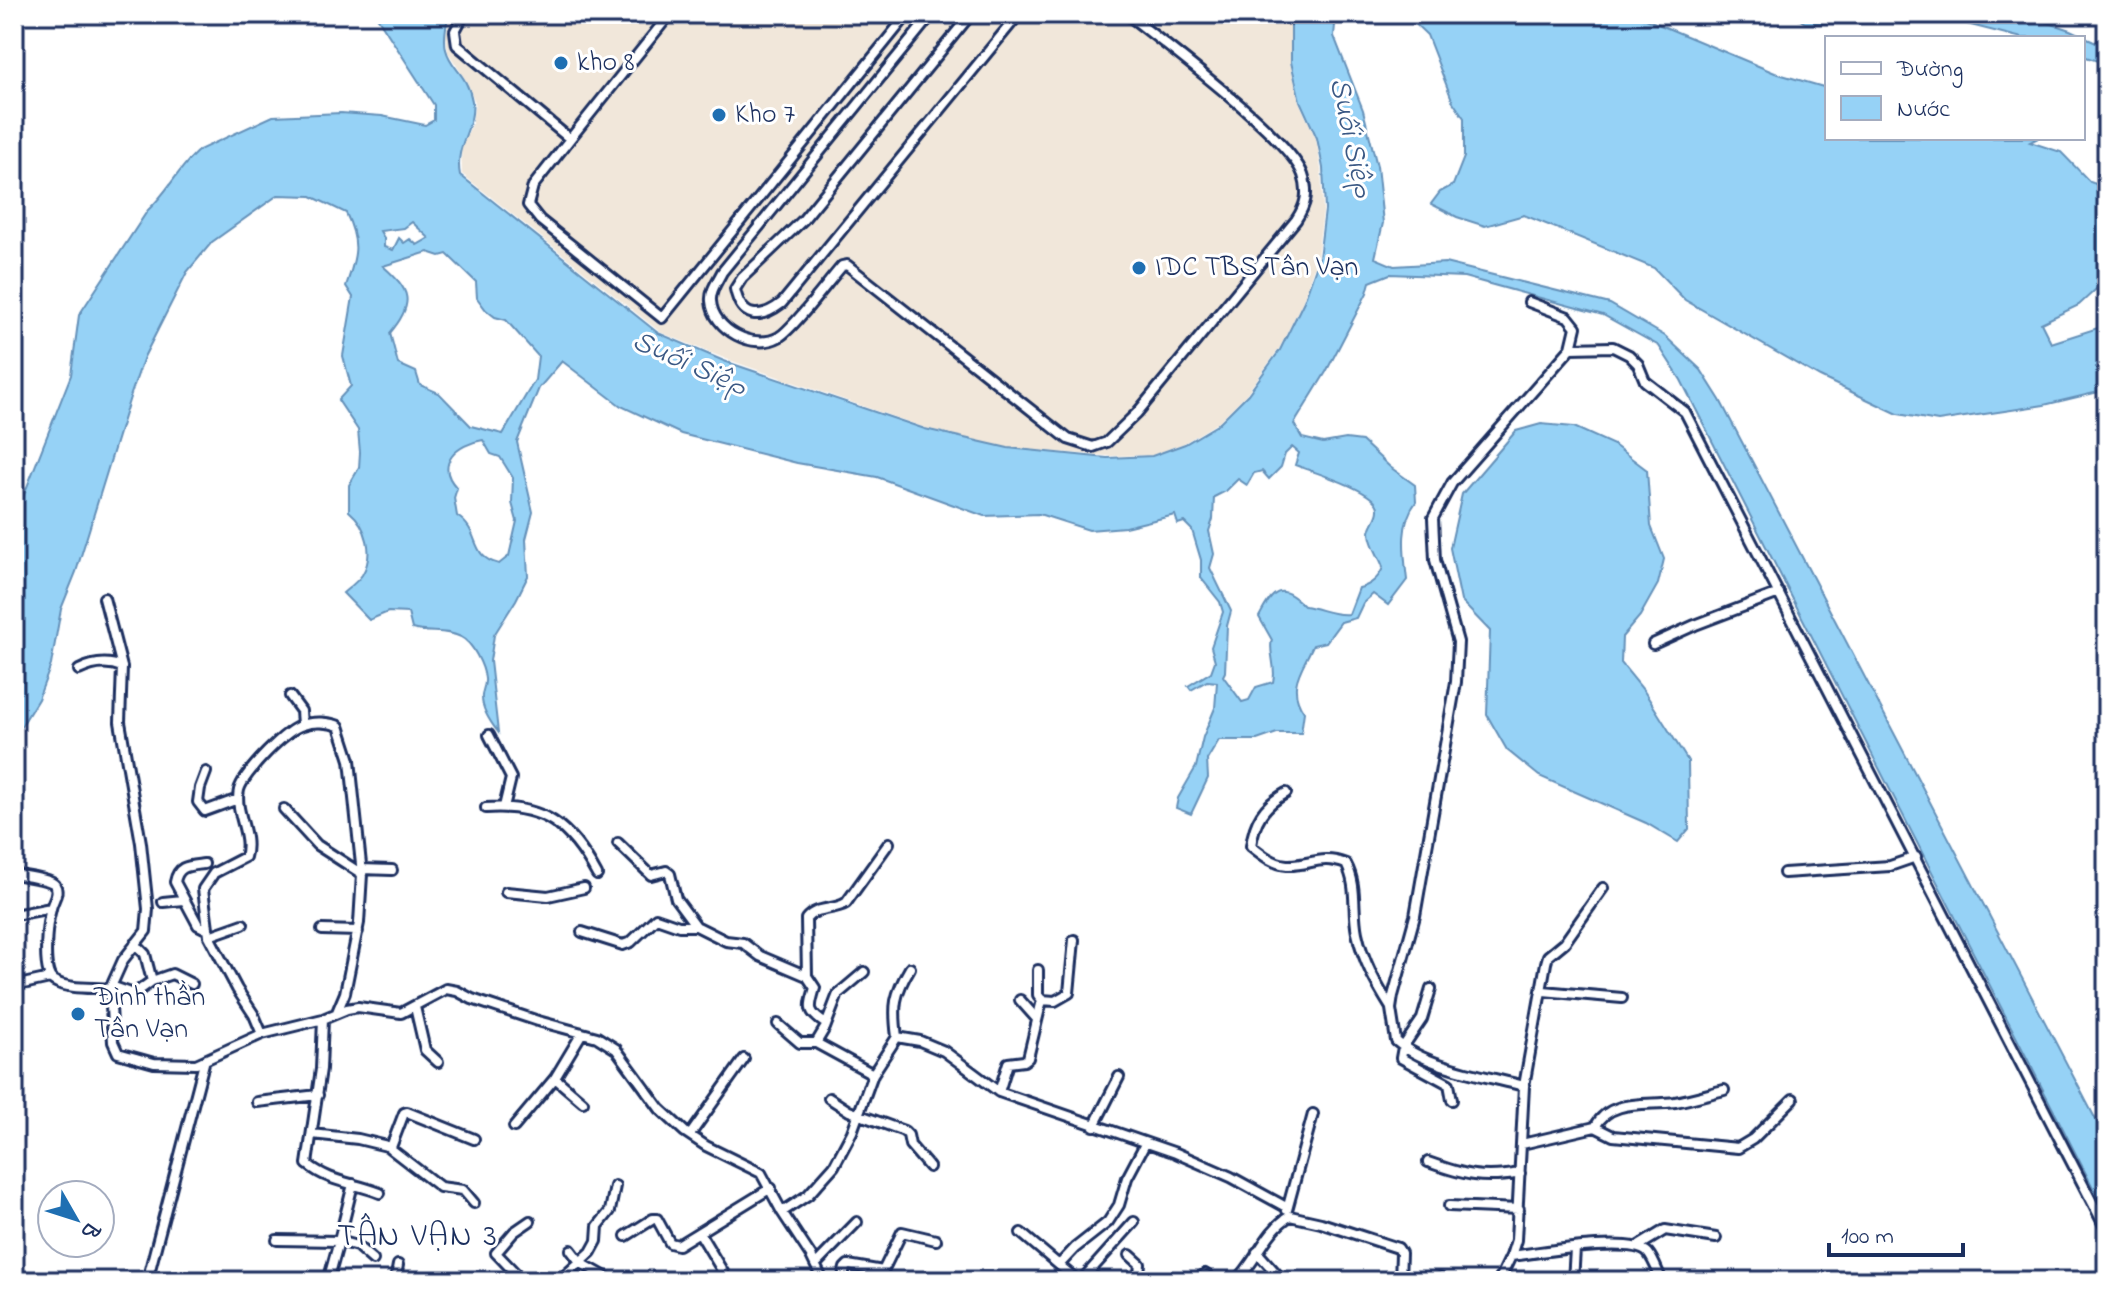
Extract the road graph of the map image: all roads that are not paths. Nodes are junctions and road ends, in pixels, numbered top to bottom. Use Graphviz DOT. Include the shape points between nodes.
graph roads {
  1 [pos="464,14"];
  2 [pos="670,14"];
  3 [pos="908,14"];
  4 [pos="932,14"];
  5 [pos="971,14"];
  6 [pos="1019,14"];
  7 [pos="1127,14"];
  8 [pos="570,139"];
  9 [pos="1529,302"];
  10 [pos="1571,348"];
  11 [pos="1779,593"];
  12 [pos="104,598"];
  13 [pos="1653,644"];
  14 [pos="122,667"];
  15 [pos="79,670"];
  16 [pos="290,696"];
  17 [pos="302,725"];
  18 [pos="489,735"];
  19 [pos="206,772"];
  20 [pos="1286,793"];
  21 [pos="238,799"];
  22 [pos="504,807"];
  23 [pos="486,808"];
  24 [pos="284,809"];
  25 [pos="618,843"];
  26 [pos="889,843"];
  27 [pos="1916,857"];
  28 [pos="204,864"];
  29 [pos="392,870"];
  30 [pos="362,871"];
  31 [pos="1784,873"];
  32 [pos="14,874"];
  33 [pos="597,875"];
  34 [pos="584,888"];
  35 [pos="1603,888"];
  36 [pos="506,892"];
  37 [pos="183,900"];
  38 [pos="163,902"];
  39 [pos="51,908"];
  40 [pos="14,915"];
  41 [pos="243,924"];
  42 [pos="696,926"];
  43 [pos="322,930"];
  44 [pos="358,931"];
  45 [pos="582,932"];
  46 [pos="209,933"];
  47 [pos="1074,940"];
  48 [pos="135,944"];
  49 [pos="910,968"];
  50 [pos="1038,970"];
  51 [pos="864,972"];
  52 [pos="807,976"];
  53 [pos="50,978"];
  54 [pos="152,981"];
  55 [pos="23,984"];
  56 [pos="192,984"];
  57 [pos="111,987"];
  58 [pos="1431,989"];
  59 [pos="1543,991"];
  60 [pos="1622,998"];
  61 [pos="1020,1000"];
  62 [pos="1042,1000"];
  63 [pos="415,1007"];
  64 [pos="1391,1009"];
  65 [pos="337,1012"];
  66 [pos="1036,1018"];
  67 [pos="323,1019"];
  68 [pos="778,1024"];
  69 [pos="826,1024"];
  70 [pos="582,1033"];
  71 [pos="262,1034"];
  72 [pos="897,1037"];
  73 [pos="816,1043"];
  74 [pos="1403,1047"];
  75 [pos="744,1059"];
  76 [pos="438,1062"];
  77 [pos="204,1063"];
  78 [pos="873,1074"];
  79 [pos="1119,1077"];
  80 [pos="555,1078"];
  81 [pos="1524,1086"];
  82 [pos="1724,1090"];
  83 [pos="999,1092"];
  84 [pos="318,1095"];
  85 [pos="829,1098"];
  86 [pos="1793,1099"];
  87 [pos="1452,1100"];
  88 [pos="257,1102"];
  89 [pos="583,1102"];
  90 [pos="1313,1114"];
  91 [pos="859,1115"];
  92 [pos="1094,1126"];
  93 [pos="514,1127"];
  94 [pos="1595,1127"];
  95 [pos="312,1134"];
  96 [pos="690,1135"];
  97 [pos="474,1139"];
  98 [pos="1145,1144"];
  99 [pos="1522,1144"];
  100 [pos="391,1147"];
  101 [pos="1428,1162"];
  102 [pos="929,1167"];
  103 [pos="1520,1173"];
  104 [pos="353,1184"];
  105 [pos="615,1186"];
  106 [pos="771,1188"];
  107 [pos="380,1193"];
  108 [pos="474,1203"];
  109 [pos="1449,1206"];
  110 [pos="1519,1209"];
  111 [pos="782,1212"];
  112 [pos="1288,1212"];
  113 [pos="530,1221"];
  114 [pos="857,1222"];
  115 [pos="1134,1222"];
  116 [pos="2107,1231"];
  117 [pos="699,1232"];
  118 [pos="1021,1233"];
  119 [pos="626,1236"];
  120 [pos="1716,1238"];
  121 [pos="277,1240"];
  122 [pos="936,1240"];
  123 [pos="339,1241"];
  124 [pos="1637,1247"];
  125 [pos="1575,1249"];
  126 [pos="571,1250"];
  127 [pos="1257,1252"];
  128 [pos="1130,1255"];
  129 [pos="1511,1256"];
  130 [pos="373,1260"];
  131 [pos="581,1263"];
  132 [pos="816,1264"];
  133 [pos="1060,1264"];
  134 [pos="398,1265"];
  135 [pos="147,1281"];
  136 [pos="328,1281"];
  137 [pos="395,1281"];
  138 [pos="523,1281"];
  139 [pos="559,1281"];
  140 [pos="613,1281"];
  141 [pos="712,1281"];
  142 [pos="823,1281"];
  143 [pos="842,1281"];
  144 [pos="1080,1281"];
  145 [pos="1138,1281"];
  146 [pos="1196,1281"];
  147 [pos="1214,1281"];
  148 [pos="1236,1281"];
  149 [pos="1283,1281"];
  150 [pos="1400,1281"];
  151 [pos="1499,1281"];
  152 [pos="1573,1281"];
  153 [pos="1662,1281"];
  1 -- 8 [label="street" via="455,31 457,45"];
  2 -- 8 [label="street"];
  3 -- 8 [label="street" via="662,318 528,205 533,186"];
  4 -- 7 [label="street" via="722,272 711,304 730,331 763,342 779,337 847,265 1068,439 1093,447 1107,442 1137,413 1306,204 1302,172 1282,146"];
  5 -- 6 [label="street" via="803,220 742,278 735,289 738,302 748,311 759,316 782,303"];
  9 -- 10 [label="street" via="1568,317 1576,327"];
  10 -- 11 [label="street" via="1613,347 1629,355 1645,381 1685,412"];
  10 -- 64 [label="street" via="1452,483 1433,518 1435,560 1458,642 1456,682 1415,916"];
  11 -- 13 [label="street"];
  11 -- 27 [label="street"];
  12 -- 14 [label="street"];
  14 -- 15 [label="street" via="94,664"];
  14 -- 48 [label="street" via="120,722 148,909 146,931"];
  16 -- 17 [label="street" via="298,704"];
  17 -- 21 [label="street" via="259,762 239,788"];
  17 -- 30 [label="street" via="341,728 350,760"];
  18 -- 22 [label="street" via="511,778"];
  19 -- 21 [label="street" via="198,802 205,811"];
  20 -- 64 [label="street" via="1259,817 1251,846 1287,865 1330,858 1346,864 1353,880 1362,952"];
  21 -- 46 [label="street" via="247,848 245,857 214,873 203,889"];
  22 -- 23 [label="street"];
  22 -- 33 [label="street" via="553,819 573,837"];
  24 -- 30 [label="street" via="317,845"];
  25 -- 42 [label="street" via="651,875 670,874 676,899"];
  26 -- 52 [label="street" via="846,903 806,919"];
  27 -- 31 [label="street" via="1890,866"];
  27 -- 116 [label="street"];
  28 -- 37 [label="street" via="183,867 177,874"];
  29 -- 30 [label="street"];
  30 -- 44 [label="street"];
  32 -- 39 [label="street" via="56,886"];
  34 -- 36 [label="street" via="548,896"];
  35 -- 59 [label="street" via="1565,942 1548,956"];
  37 -- 38 [label="street"];
  37 -- 46 [label="street"];
  39 -- 40 [label="street"];
  39 -- 53 [label="street" via="46,967"];
  41 -- 46 [label="street"];
  42 -- 45 [label="street" via="656,918 623,945"];
  42 -- 52 [label="street"];
  43 -- 44 [label="street"];
  44 -- 65 [label="street"];
  46 -- 71 [label="street"];
  47 -- 62 [label="street" via="1069,993 1055,1001"];
  48 -- 54 [label="street" via="145,954"];
  48 -- 57 [label="street"];
  49 -- 72 [label="street" via="895,996"];
  50 -- 62 [label="street"];
  51 -- 69 [label="street" via="838,994"];
  52 -- 69 [label="street" via="815,988 811,1011"];
  53 -- 55 [label="street"];
  53 -- 57 [label="street" via="70,985"];
  54 -- 56 [label="street" via="175,974"];
  54 -- 57 [label="street" via="132,994"];
  57 -- 77 [label="street" via="118,1053 154,1063"];
  58 -- 74 [label="street" via="1422,1019"];
  59 -- 60 [label="street"];
  59 -- 81 [label="street"];
  61 -- 66 [label="street"];
  62 -- 66 [label="street"];
  63 -- 65 [label="street" via="401,1013 358,1007"];
  63 -- 70 [label="street" via="452,989"];
  63 -- 76 [label="street" via="425,1050"];
  64 -- 74 [label="street" via="1396,1041"];
  65 -- 67 [label="street"];
  66 -- 83 [label="street" via="1028,1058 1008,1063"];
  67 -- 71 [label="street"];
  67 -- 84 [label="street"];
  68 -- 73 [label="street" via="800,1043"];
  69 -- 73 [label="street"];
  70 -- 80 [label="street"];
  70 -- 96 [label="street" via="616,1049 660,1109"];
  71 -- 77 [label="street"];
  72 -- 78 [label="street"];
  72 -- 83 [label="street" via="944,1051"];
  73 -- 78 [label="street"];
  74 -- 81 [label="street"];
  74 -- 87 [label="street" via="1402,1060 1449,1084"];
  75 -- 96 [label="street"];
  77 -- 135 [label="street"];
  78 -- 91 [label="street"];
  79 -- 92 [label="street"];
  80 -- 89 [label="street"];
  80 -- 93 [label="street"];
  81 -- 99 [label="street"];
  82 -- 94 [label="street" via="1616,1108 1601,1115"];
  83 -- 92 [label="street"];
  84 -- 88 [label="street"];
  84 -- 95 [label="street"];
  85 -- 91 [label="street"];
  86 -- 94 [label="street" via="1738,1148 1613,1136"];
  90 -- 112 [label="street"];
  91 -- 102 [label="street" via="904,1131"];
  91 -- 111 [label="street" via="824,1179"];
  92 -- 98 [label="street"];
  94 -- 99 [label="street"];
  95 -- 100 [label="street"];
  95 -- 104 [label="street" via="307,1164 335,1182"];
  96 -- 106 [label="street" via="761,1173"];
  97 -- 100 [label="street" via="407,1112"];
  98 -- 112 [label="street" via="1231,1177"];
  98 -- 133 [label="street" via="1108,1222"];
  99 -- 103 [label="street"];
  100 -- 108 [label="street" via="440,1187 463,1190"];
  101 -- 103 [label="street" via="1472,1176"];
  103 -- 110 [label="street"];
  104 -- 107 [label="street"];
  104 -- 123 [label="street"];
  105 -- 131 [label="street" via="597,1241"];
  106 -- 111 [label="street"];
  106 -- 117 [label="street"];
  109 -- 110 [label="street"];
  110 -- 129 [label="street"];
  111 -- 132 [label="street"];
  112 -- 127 [label="street"];
  112 -- 150 [label="street" via="1398,1248"];
  113 -- 138 [label="street" via="496,1253"];
  114 -- 132 [label="street"];
  115 -- 144 [label="street"];
  117 -- 119 [label="street" via="673,1245 653,1219"];
  117 -- 141 [label="street" via="723,1272"];
  118 -- 133 [label="street"];
  120 -- 124 [label="street" via="1665,1230"];
  121 -- 123 [label="street"];
  122 -- 143 [label="street" via="902,1232 883,1271 848,1265"];
  123 -- 130 [label="street" via="357,1246"];
  123 -- 136 [label="street"];
  124 -- 125 [label="street"];
  124 -- 153 [label="street" via="1649,1254"];
  125 -- 129 [label="street"];
  125 -- 152 [label="street"];
  126 -- 131 [label="street"];
  127 -- 148 [label="street"];
  127 -- 149 [label="street"];
  128 -- 145 [label="street" via="1139,1261"];
  129 -- 151 [label="street"];
  131 -- 139 [label="street"];
  131 -- 140 [label="street"];
  132 -- 142 [label="street"];
  133 -- 144 [label="street"];
  134 -- 137 [label="street"];
  146 -- 147 [label="street" via="1205,1274"];
}
